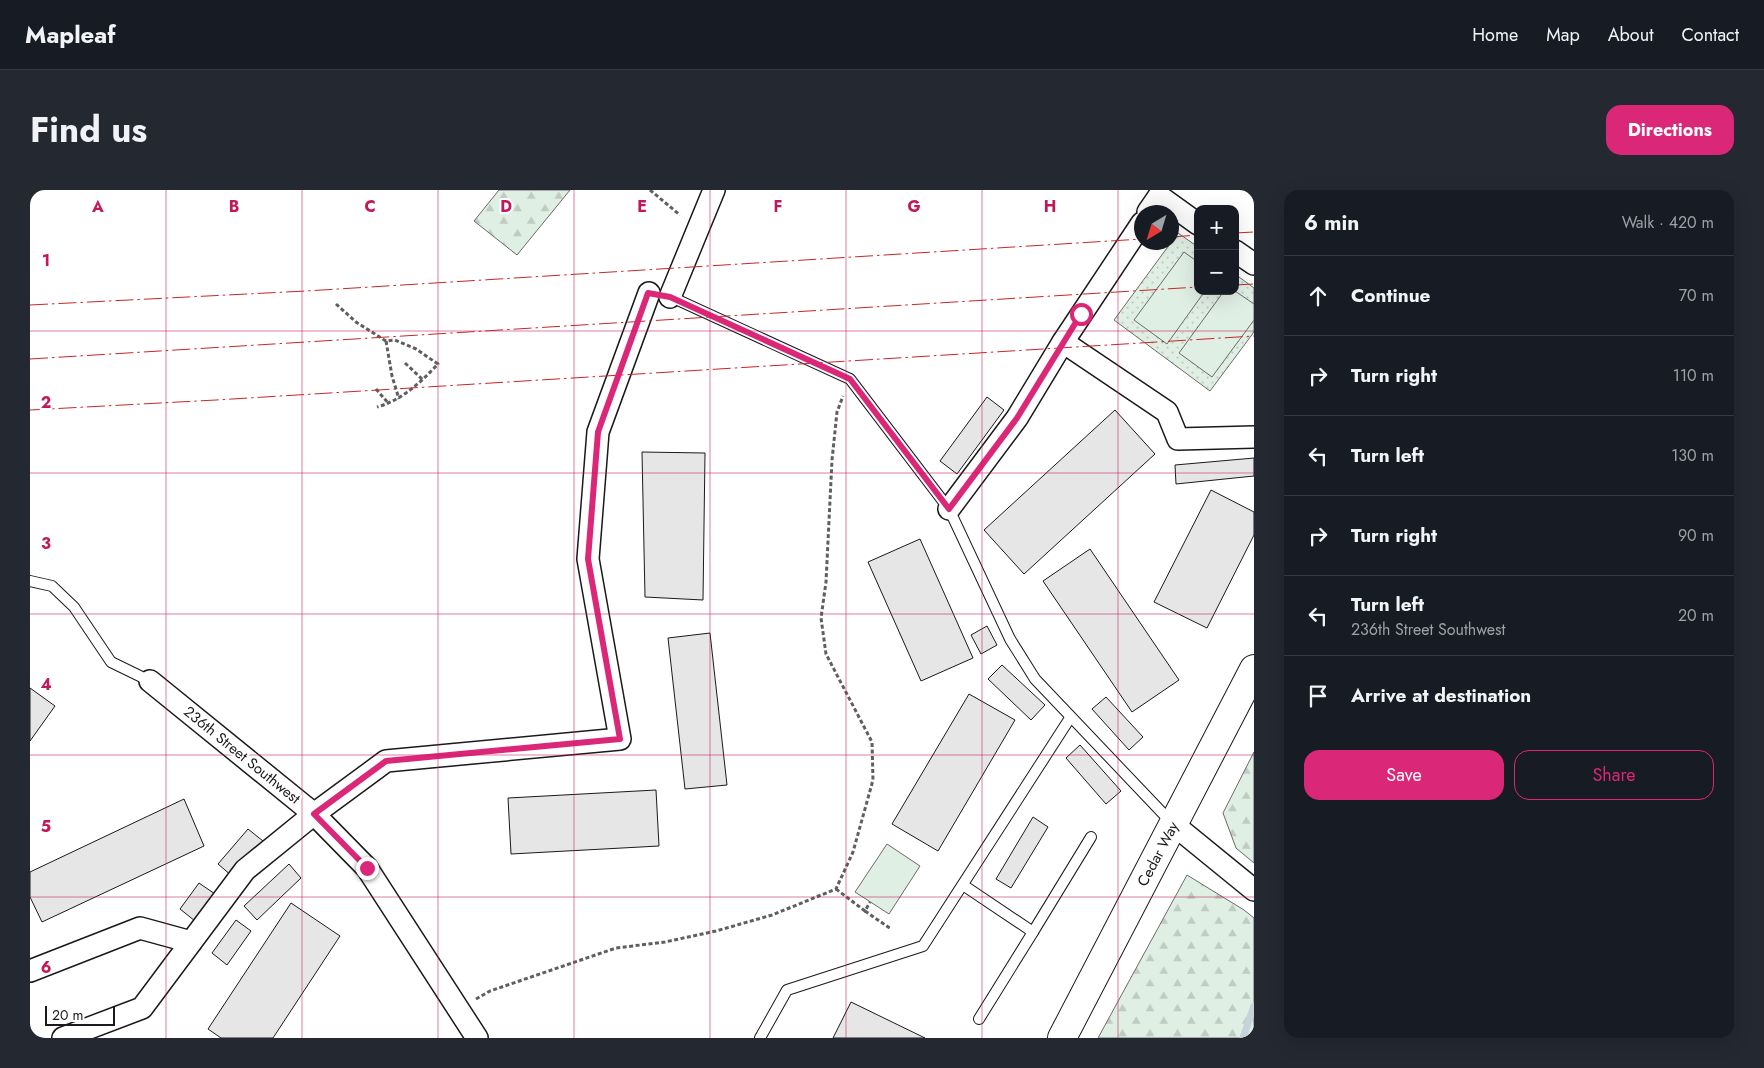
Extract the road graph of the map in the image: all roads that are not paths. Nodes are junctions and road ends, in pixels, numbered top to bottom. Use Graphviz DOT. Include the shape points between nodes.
graph roads {
  1 [pos="714,190"];
  2 [pos="1153,205"];
  3 [pos="1172,205"];
  4 [pos="1179,210"];
  5 [pos="1194,221"];
  6 [pos="1134,235"];
  7 [pos="1239,254"];
  8 [pos="1254,264"];
  9 [pos="648,293"];
  10 [pos="670,297"];
  11 [pos="1063,342"];
  12 [pos="1254,437"];
  13 [pos="949,509"];
  14 [pos="30,581"];
  15 [pos="1254,669"];
  16 [pos="150,681"];
  17 [pos="1070,718"];
  18 [pos="314,814"];
  19 [pos="1173,824"];
  20 [pos="1091,837"];
  21 [pos="963,885"];
  22 [pos="1254,890"];
  23 [pos="1033,932"];
  24 [pos="191,942"];
  25 [pos="30,971"];
  26 [pos="979,1019"];
  27 [pos="63,1038"];
  28 [pos="477,1038"];
  29 [pos="760,1038"];
  30 [pos="1062,1038"];
  1 -- 10 [label="street"];
  2 -- 3 [label="street" via="1159,196"];
  4 -- 5 [label="street"];
  6 -- 11 [label="street"];
  7 -- 8 [label="street"];
  9 -- 10 [label="lane"];
  9 -- 18 [label="street" via="598,432 588,559 620,739 386,761"];
  10 -- 13 [label="lane" via="850,379"];
  11 -- 12 [label="street" via="1167,412 1178,439"];
  11 -- 13 [label="street" via="1017,418"];
  13 -- 17 [label="lane" via="1010,639 1035,678"];
  14 -- 16 [label="lane, 236th Street Southwest" via="52,586 74,607 111,662"];
  15 -- 19 [label="main road, Cedar Way"];
  16 -- 18 [label="street, 236th Street Southwest"];
  17 -- 19 [label="lane"];
  17 -- 21 [label="lane"];
  18 -- 24 [label="street" via="245,870"];
  18 -- 28 [label="street, 236th Street Southwest" via="367,868"];
  19 -- 22 [label="street"];
  19 -- 30 [label="main road, Cedar Way"];
  20 -- 23 [label="lane"];
  21 -- 23 [label="lane"];
  21 -- 29 [label="lane" via="923,946 787,990"];
  23 -- 26 [label="lane"];
  24 -- 25 [label="street" via="140,928"];
  24 -- 27 [label="street" via="142,1008"];
}
